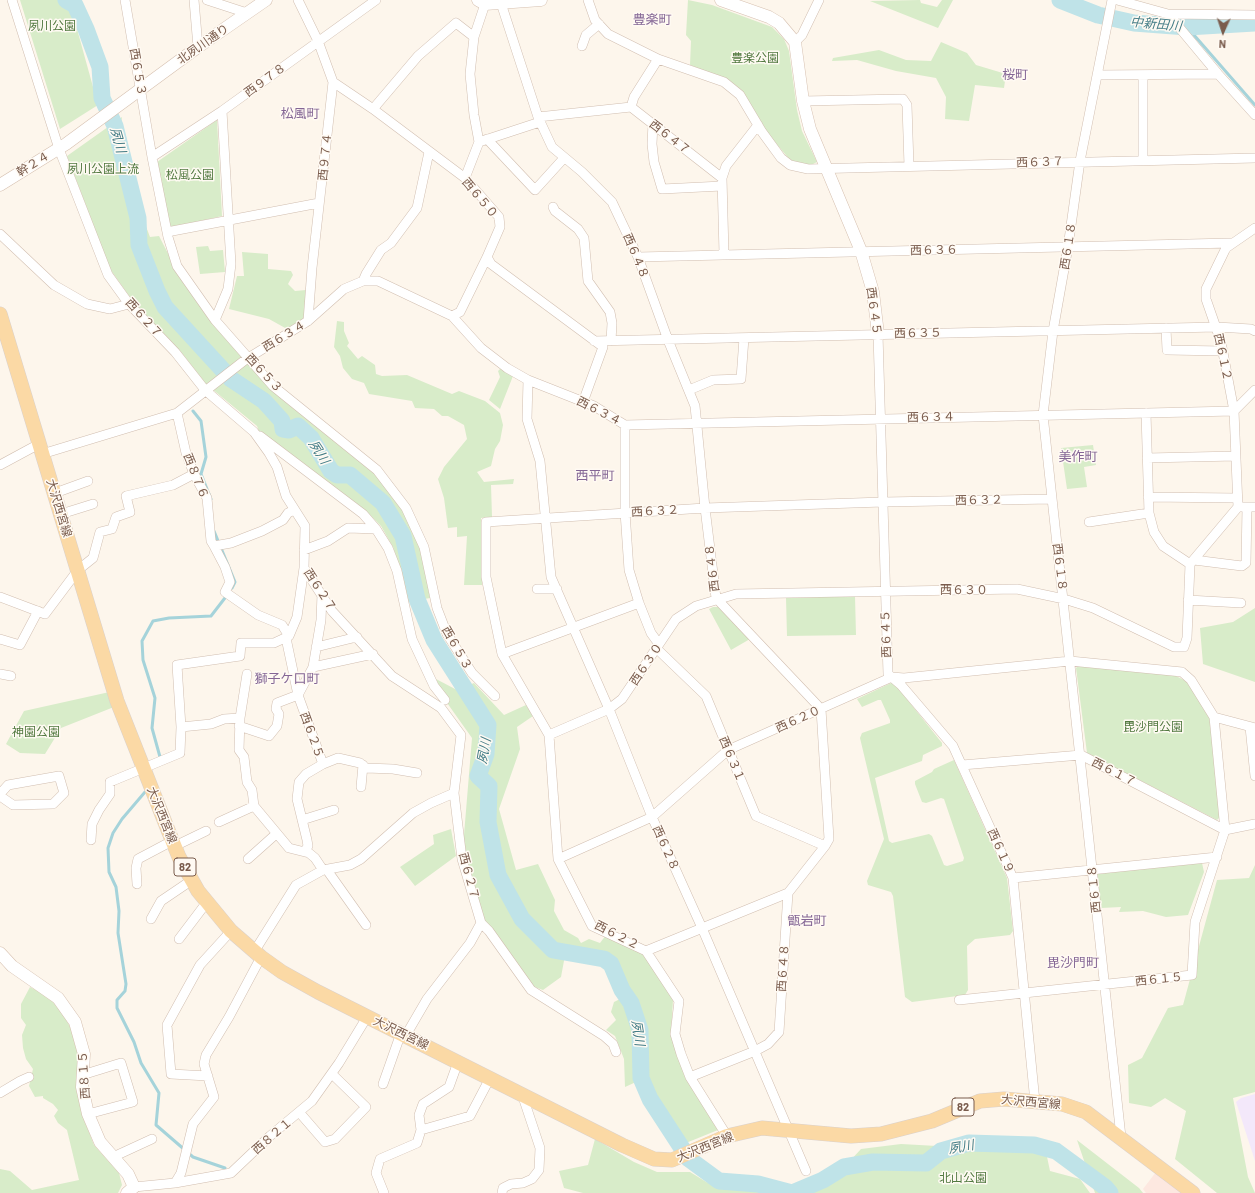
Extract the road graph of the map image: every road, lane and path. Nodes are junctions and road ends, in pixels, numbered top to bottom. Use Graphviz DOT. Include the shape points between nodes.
graph roads {
  1 [pos="12,0"];
  2 [pos="125,0"];
  3 [pos="194,0"];
  4 [pos="207,0"];
  5 [pos="266,0"];
  6 [pos="298,0"];
  7 [pos="376,0"];
  8 [pos="541,0"];
  9 [pos="588,0"];
  10 [pos="721,0"];
  11 [pos="819,0"];
  12 [pos="1112,0"];
  13 [pos="1117,0"];
  14 [pos="500,1"];
  15 [pos="482,2"];
  16 [pos="247,13"];
  17 [pos="1168,14"];
  18 [pos="1255,15"];
  19 [pos="599,24"];
  20 [pos="474,37"];
  21 [pos="318,41"];
  22 [pos="795,42"];
  23 [pos="582,46"];
  24 [pos="198,48"];
  25 [pos="658,59"];
  26 [pos="1218,74"];
  27 [pos="1097,75"];
  28 [pos="1143,75"];
  29 [pos="333,82"];
  30 [pos="141,89"];
  31 [pos="803,101"];
  32 [pos="631,106"];
  33 [pos="373,109"];
  34 [pos="222,111"];
  35 [pos="1255,115"];
  36 [pos="539,119"];
  37 [pos="653,123"];
  38 [pos="758,125"];
  39 [pos="483,141"];
  40 [pos="63,146"];
  41 [pos="429,152"];
  42 [pos="152,157"];
  43 [pos="564,158"];
  44 [pos="1255,158"];
  45 [pos="1143,160"];
  46 [pos="1080,161"];
  47 [pos="909,166"];
  48 [pos="824,168"];
  49 [pos="465,178"];
  50 [pos="722,182"];
  51 [pos="0,185"];
  52 [pos="319,203"];
  53 [pos="553,207"];
  54 [pos="228,220"];
  55 [pos="1255,228"];
  56 [pos="167,232"];
  57 [pos="0,234"];
  58 [pos="1231,243"];
  59 [pos="1068,247"];
  60 [pos="861,252"];
  61 [pos="724,254"];
  62 [pos="638,256"];
  63 [pos="488,257"];
  64 [pos="363,281"];
  65 [pos="129,304"];
  66 [pos="0,314"];
  67 [pos="452,316"];
  68 [pos="215,320"];
  69 [pos="308,321"];
  70 [pos="1217,327"];
  71 [pos="1166,328"];
  72 [pos="1053,331"];
  73 [pos="1255,331"];
  74 [pos="878,334"];
  75 [pos="744,338"];
  76 [pos="668,340"];
  77 [pos="4,341"];
  78 [pos="594,341"];
  79 [pos="611,341"];
  80 [pos="1223,351"];
  81 [pos="247,358"];
  82 [pos="528,380"];
  83 [pos="207,389"];
  84 [pos="689,390"];
  85 [pos="1255,390"];
  86 [pos="583,402"];
  87 [pos="1234,411"];
  88 [pos="177,413"];
  89 [pos="1146,413"];
  90 [pos="1044,415"];
  91 [pos="880,418"];
  92 [pos="698,424"];
  93 [pos="625,425"];
  94 [pos="254,432"];
  95 [pos="41,449"];
  96 [pos="1236,456"];
  97 [pos="1147,458"];
  98 [pos="0,465"];
  99 [pos="194,474"];
  100 [pos="88,481"];
  101 [pos="55,492"];
  102 [pos="1148,497"];
  103 [pos="1052,499"];
  104 [pos="883,502"];
  105 [pos="93,504"];
  106 [pos="1244,504"];
  107 [pos="705,508"];
  108 [pos="294,510"];
  109 [pos="625,512"];
  110 [pos="1148,513"];
  111 [pos="61,514"];
  112 [pos="545,519"];
  113 [pos="1089,522"];
  114 [pos="376,529"];
  115 [pos="218,545"];
  116 [pos="304,550"];
  117 [pos="1192,562"];
  118 [pos="304,568"];
  119 [pos="78,570"];
  120 [pos="537,589"];
  121 [pos="557,589"];
  122 [pos="885,590"];
  123 [pos="322,593"];
  124 [pos="0,597"];
  125 [pos="716,598"];
  126 [pos="1064,599"];
  127 [pos="1188,600"];
  128 [pos="639,603"];
  129 [pos="1240,603"];
  130 [pos="38,612"];
  131 [pos="573,627"];
  132 [pos="357,636"];
  133 [pos="288,637"];
  134 [pos="0,639"];
  135 [pos="657,646"];
  136 [pos="316,647"];
  137 [pos="373,654"];
  138 [pos="502,654"];
  139 [pos="1070,661"];
  140 [pos="313,667"];
  141 [pos="0,674"];
  142 [pos="247,674"];
  143 [pos="11,676"];
  144 [pos="892,677"];
  145 [pos="298,695"];
  146 [pos="495,696"];
  147 [pos="445,700"];
  148 [pos="608,709"];
  149 [pos="821,709"];
  150 [pos="1214,717"];
  151 [pos="240,722"];
  152 [pos="181,727"];
  153 [pos="1253,727"];
  154 [pos="549,735"];
  155 [pos="728,750"];
  156 [pos="1081,754"];
  157 [pos="323,764"];
  158 [pos="363,765"];
  159 [pos="962,765"];
  160 [pos="144,768"];
  161 [pos="417,773"];
  162 [pos="1255,776"];
  163 [pos="361,787"];
  164 [pos="454,793"];
  165 [pos="0,795"];
  166 [pos="254,806"];
  167 [pos="334,810"];
  168 [pos="652,817"];
  169 [pos="302,820"];
  170 [pos="219,822"];
  171 [pos="1255,824"];
  172 [pos="1225,830"];
  173 [pos="206,831"];
  174 [pos="276,834"];
  175 [pos="91,840"];
  176 [pos="173,843"];
  177 [pos="825,846"];
  178 [pos="305,851"];
  179 [pos="1217,857"];
  180 [pos="248,859"];
  181 [pos="558,859"];
  182 [pos="325,870"];
  183 [pos="1092,870"];
  184 [pos="1013,878"];
  185 [pos="192,880"];
  186 [pos="137,884"];
  187 [pos="788,893"];
  188 [pos="207,902"];
  189 [pos="151,919"];
  190 [pos="481,923"];
  191 [pos="366,925"];
  192 [pos="702,928"];
  193 [pos="231,931"];
  194 [pos="179,939"];
  195 [pos="646,951"];
  196 [pos="0,953"];
  197 [pos="258,955"];
  198 [pos="1105,985"];
  199 [pos="1024,993"];
  200 [pos="959,1000"];
  201 [pos="367,1017"];
  202 [pos="403,1034"];
  203 [pos="755,1051"];
  204 [pos="616,1052"];
  205 [pos="458,1062"];
  206 [pos="82,1074"];
  207 [pos="332,1074"];
  208 [pos="208,1076"];
  209 [pos="29,1077"];
  210 [pos="690,1077"];
  211 [pos="490,1078"];
  212 [pos="383,1084"];
  213 [pos="0,1093"];
  214 [pos="522,1094"];
  215 [pos="1035,1102"];
  216 [pos="299,1112"];
  217 [pos="88,1114"];
  218 [pos="421,1130"];
  219 [pos="789,1130"];
  220 [pos="727,1136"];
  221 [pos="1121,1137"];
  222 [pos="152,1139"];
  223 [pos="113,1157"];
  224 [pos="806,1171"];
  225 [pos="175,1183"];
  226 [pos="133,1191"];
  227 [pos="384,1193"];
  228 [pos="502,1193"];
  229 [pos="1192,1193"];
  1 -- 40 [label="street, 西６２７"];
  2 -- 30 [label="street, 西６５３"];
  3 -- 24 [label="street"];
  4 -- 16 [label="street"];
  5 -- 16 [label="street, 北夙川通り"];
  6 -- 21 [label="street, 西９７４"];
  7 -- 21 [label="street, 西９７８"];
  8 -- 14 [label="street"];
  9 -- 19 [label="street"];
  10 -- 22 [label="street" via="769,17 779,23"];
  11 -- 22 [label="street" via="802,35"];
  12 -- 27 [label="street, 西６１８"];
  13 -- 17 [label="street"];
  14 -- 15 [label="street"];
  14 -- 36 [label="street, 西６４８"];
  15 -- 20 [label="street"];
  16 -- 24 [label="street, 北夙川通り"];
  17 -- 18 [label="street"];
  17 -- 26 [label="street"];
  19 -- 23 [label="street" via="586,35"];
  19 -- 25 [label="street, 西６３７" via="608,34"];
  20 -- 33 [label="street" via="456,23 418,56"];
  20 -- 39 [label="street" via="470,74 474,115"];
  21 -- 29 [label="street, 西９７４"];
  21 -- 34 [label="street, 西９７８"];
  22 -- 31 [label="street, 西６４５"];
  24 -- 30 [label="street, 北夙川通り"];
  25 -- 32 [label="street"];
  25 -- 38 [label="street, 西６３７" via="724,82 740,95"];
  26 -- 28 [label="street"];
  26 -- 35 [label="street"];
  27 -- 28 [label="street"];
  27 -- 46 [label="street, 西６１８"];
  28 -- 45 [label="street"];
  29 -- 33 [label="street, 西６５０"];
  29 -- 52 [label="street, 西９７４"];
  30 -- 40 [label="street, 北夙川通り"];
  30 -- 42 [label="street, 西６５３"];
  31 -- 47 [label="street" via="903,99 907,104"];
  31 -- 48 [label="street, 西６４５"];
  32 -- 36 [label="street"];
  32 -- 37 [label="street, 西６４７"];
  33 -- 41 [label="street, 西６５０"];
  34 -- 42 [label="street, 西９７８"];
  34 -- 54 [label="street"];
  36 -- 39 [label="street"];
  36 -- 43 [label="street, 西６４８" via="552,147"];
  37 -- 50 [label="street, 西６４７"];
  37 -- 50 [label="street" via="654,162 662,190"];
  38 -- 48 [label="street, 西６３７" via="781,158 790,165 808,169"];
  38 -- 50 [label="street" via="726,166"];
  39 -- 43 [label="street" via="535,190"];
  39 -- 49 [label="street"];
  40 -- 51 [label="street, 幹２４"];
  40 -- 65 [label="street, 西６２７" via="108,275"];
  41 -- 49 [label="street, 西６５０"];
  41 -- 64 [label="street" via="417,208 392,243 380,250"];
  42 -- 56 [label="street, 西６５３"];
  43 -- 62 [label="street, 西６４８" via="612,202"];
  44 -- 45 [label="street, 西６３７"];
  45 -- 46 [label="street, 西６３７"];
  46 -- 47 [label="street, 西６３７"];
  46 -- 59 [label="street, 西６１８"];
  47 -- 48 [label="street, 西６３７"];
  48 -- 60 [label="street, 西６４５"];
  49 -- 63 [label="street, 西６５０" via="499,217 500,227"];
  50 -- 61 [label="street"];
  52 -- 54 [label="street"];
  52 -- 69 [label="street, 西９７４"];
  53 -- 79 [label="street" via="578,229 584,238 588,281 610,312"];
  54 -- 56 [label="street"];
  54 -- 68 [label="street" via="231,264 229,283"];
  55 -- 58 [label="street, 西６１２"];
  56 -- 68 [label="street, 西６５３" via="177,266"];
  57 -- 65 [label="street" via="54,285 87,304 110,309"];
  58 -- 59 [label="street, 西６３６"];
  58 -- 70 [label="street, 西６１２" via="1226,248 1206,289 1206,299"];
  59 -- 60 [label="street, 西６３６"];
  59 -- 72 [label="street, 西６１８"];
  60 -- 61 [label="street, 西６３６"];
  60 -- 74 [label="street, 西６４５" via="873,292"];
  61 -- 62 [label="street, 西６３６"];
  62 -- 76 [label="street, 西６４８"];
  63 -- 67 [label="street, 西６５０" via="460,312"];
  63 -- 78 [label="street" via="491,264"];
  64 -- 67 [label="street, 西６３４" via="378,281"];
  64 -- 69 [label="street, 西６３４" via="344,289"];
  65 -- 83 [label="street, 西６２７"];
  66 -- 77 [label="main road, 大沢西宮線 / 82"];
  67 -- 82 [label="street, 西６３４" via="491,357"];
  68 -- 81 [label="street, 西６５３"];
  69 -- 81 [label="street, 西６３４"];
  70 -- 71 [label="street, 西６３５"];
  70 -- 73 [label="street, 西６３５"];
  70 -- 80 [label="street, 西６１２"];
  71 -- 72 [label="street, 西６３５"];
  71 -- 80 [label="street" via="1167,350"];
  72 -- 74 [label="street, 西６３５"];
  72 -- 90 [label="street, 西６１８"];
  74 -- 75 [label="street, 西６３５"];
  74 -- 91 [label="street, 西６４５"];
  75 -- 76 [label="street, 西６３５"];
  75 -- 84 [label="street" via="741,378 713,380"];
  76 -- 79 [label="street, 西６３５"];
  76 -- 84 [label="street, 西６４８"];
  77 -- 95 [label="main road, 大沢西宮線 / 82"];
  78 -- 79 [label="street, 西６３５"];
  78 -- 86 [label="street" via="603,347"];
  80 -- 87 [label="street, 西６１２"];
  81 -- 83 [label="street, 西６３４"];
  81 -- 146 [label="street, 西６５３" via="273,386 377,470 406,508 424,547 437,608 447,634 472,674"];
  82 -- 86 [label="street, 西６３４"];
  82 -- 112 [label="street, 西６２８" via="527,419 540,460"];
  83 -- 88 [label="street, 西６３４"];
  83 -- 94 [label="street, 西６２７"];
  84 -- 92 [label="street, 西６４８"];
  85 -- 87 [label="street"];
  86 -- 93 [label="street, 西６３４"];
  87 -- 89 [label="street, 西６３４"];
  87 -- 96 [label="street, 西６１２"];
  88 -- 95 [label="street, 西６３４"];
  88 -- 99 [label="street, 西８７６" via="186,453"];
  89 -- 90 [label="street, 西６３４"];
  89 -- 97 [label="street"];
  90 -- 91 [label="street, 西６３４"];
  90 -- 103 [label="street, 西６１８"];
  91 -- 92 [label="street, 西６３４"];
  91 -- 104 [label="street, 西６４５"];
  92 -- 93 [label="street, 西６３４"];
  92 -- 107 [label="street, 西６４８"];
  93 -- 109 [label="street, 西６３１"];
  94 -- 108 [label="street, 西６２７" via="276,467"];
  94 -- 114 [label="street" via="363,514"];
  95 -- 98 [label="street, 西６３４"];
  95 -- 101 [label="main road, 大沢西宮線 / 82"];
  96 -- 97 [label="street"];
  96 -- 106 [label="street, 西６１２"];
  97 -- 102 [label="street"];
  99 -- 115 [label="street, 西８７６" via="207,498 211,541"];
  99 -- 119 [label="street" via="173,485 126,496 130,512 116,517 112,529 100,532 93,558"];
  100 -- 101 [label="street"];
  101 -- 111 [label="main road, 大沢西宮線 / 82"];
  102 -- 106 [label="street"];
  102 -- 110 [label="street"];
  103 -- 104 [label="street, 西６３２"];
  103 -- 126 [label="street, 西６１８"];
  104 -- 107 [label="street, 西６３２"];
  104 -- 122 [label="street, 西６４５"];
  105 -- 111 [label="street"];
  106 -- 117 [label="street"];
  106 -- 117 [label="street, 西６１２" via="1246,563 1242,566"];
  107 -- 109 [label="street, 西６３２"];
  107 -- 125 [label="street, 西６４８"];
  108 -- 115 [label="street" via="283,520 262,531"];
  108 -- 116 [label="street, 西６２７" via="305,526"];
  109 -- 112 [label="street, 西６３２"];
  109 -- 128 [label="street, 西６３１" via="629,570"];
  110 -- 113 [label="street"];
  110 -- 117 [label="street" via="1154,532 1163,546"];
  111 -- 119 [label="main road, 大沢西宮線 / 82"];
  112 -- 121 [label="street, 西６２８" via="551,577"];
  112 -- 138 [label="street, 西６３２" via="486,522 486,577"];
  114 -- 116 [label="street" via="348,528 328,541"];
  114 -- 147 [label="street" via="388,548 396,571 412,639 434,686"];
  115 -- 133 [label="street, 西８７６" via="230,582 228,594 258,615 282,625"];
  116 -- 118 [label="street, 西６２７"];
  117 -- 127 [label="street, 西６３０"];
  118 -- 123 [label="street, 西６２７"];
  118 -- 133 [label="street" via="297,617"];
  119 -- 130 [label="street" via="45,614"];
  119 -- 160 [label="main road, 大沢西宮線 / 82" via="117,701"];
  120 -- 121 [label="street"];
  121 -- 131 [label="street, 西６２８"];
  122 -- 125 [label="street, 西６３０" via="736,594"];
  122 -- 126 [label="street, 西６３０" via="1016,589"];
  122 -- 144 [label="street, 西６４５" via="888,674"];
  123 -- 132 [label="street, 西６２７" via="332,611"];
  123 -- 136 [label="street"];
  124 -- 130 [label="street"];
  125 -- 135 [label="street, 西６３０" via="696,606 676,619"];
  125 -- 149 [label="street, 西６４８"];
  126 -- 127 [label="street, 西６３０" via="1093,608 1174,647 1184,647 1187,638"];
  126 -- 139 [label="street, 西６１８"];
  127 -- 129 [label="street"];
  128 -- 131 [label="street"];
  128 -- 135 [label="street, 西６３１"];
  130 -- 134 [label="street" via="20,645"];
  131 -- 138 [label="street"];
  131 -- 148 [label="street, 西６２８"];
  132 -- 136 [label="street"];
  132 -- 137 [label="street, 西６２７"];
  133 -- 145 [label="street, 西６２５"];
  133 -- 152 [label="street" via="274,643 241,643 240,656 177,665"];
  135 -- 148 [label="street, 西６３０" via="622,699"];
  135 -- 155 [label="street, 西６３１" via="706,696"];
  136 -- 140 [label="street"];
  137 -- 140 [label="street"];
  137 -- 164 [label="street, 西６２７" via="392,676 441,708 461,735"];
  138 -- 154 [label="street, 西６３２"];
  139 -- 144 [label="street, 西６２０" via="904,678"];
  139 -- 150 [label="street, 西６２０" via="1182,672 1191,680"];
  139 -- 156 [label="street, 西６１８"];
  140 -- 145 [label="street"];
  141 -- 143 [label="street"];
  142 -- 151 [label="street"];
  144 -- 149 [label="street, 西６２０"];
  144 -- 159 [label="street, 西６１９" via="952,746"];
  145 -- 151 [label="street" via="277,703 277,726 268,736"];
  145 -- 157 [label="street, 西６２５"];
  148 -- 154 [label="street"];
  148 -- 168 [label="street, 西６２８"];
  149 -- 155 [label="street, 西６２０"];
  149 -- 177 [label="street" via="829,839"];
  150 -- 153 [label="street"];
  150 -- 172 [label="street, 西６１５"];
  151 -- 152 [label="street" via="224,719 211,724"];
  151 -- 166 [label="street" via="239,750 244,757 247,782 252,790"];
  152 -- 160 [label="street" via="180,753"];
  153 -- 162 [label="street"];
  154 -- 181 [label="street, 西６２２"];
  155 -- 168 [label="street, 西６２０"];
  155 -- 177 [label="street, 西６３１" via="756,816"];
  156 -- 159 [label="street, 西６１７"];
  156 -- 172 [label="street, 西６１７"];
  156 -- 183 [label="street, 西６１８"];
  157 -- 158 [label="street" via="338,758"];
  157 -- 169 [label="street, 西６２５" via="306,774 299,782 297,799"];
  158 -- 161 [label="street" via="366,768"];
  158 -- 163 [label="street"];
  159 -- 184 [label="street, 西６１９"];
  160 -- 175 [label="street" via="110,782 110,794 92,824"];
  160 -- 176 [label="main road, 大沢西宮線 / 82"];
  164 -- 182 [label="street" via="413,813 361,859 350,865"];
  164 -- 190 [label="street, 西６２７" via="462,860"];
  165 -- 165 [label="street" via="8,785 59,776 64,794 53,804 13,804"];
  166 -- 170 [label="street"];
  166 -- 174 [label="street"];
  167 -- 169 [label="street"];
  168 -- 181 [label="street, 西６２０"];
  168 -- 192 [label="street, 西６２８"];
  169 -- 178 [label="street, 西６２５" via="308,846"];
  171 -- 172 [label="street"];
  172 -- 179 [label="street, 西６１５"];
  173 -- 176 [label="street"];
  174 -- 178 [label="street" via="289,848"];
  174 -- 180 [label="street"];
  176 -- 185 [label="main road, 大沢西宮線 / 82"];
  176 -- 186 [label="street" via="138,859"];
  177 -- 187 [label="street"];
  178 -- 182 [label="street"];
  179 -- 183 [label="street"];
  179 -- 198 [label="street, 西６１５" via="1195,922 1192,975"];
  181 -- 195 [label="street, 西６２２" via="592,926"];
  182 -- 191 [label="street"];
  182 -- 197 [label="street" via="296,885"];
  183 -- 184 [label="street"];
  183 -- 198 [label="street, 西６１８"];
  184 -- 199 [label="street, 西６１９"];
  185 -- 188 [label="main road, 大沢西宮線 / 82"];
  185 -- 189 [label="street" via="161,901"];
  187 -- 192 [label="street"];
  187 -- 203 [label="street, 西６４８" via="778,1032 768,1044"];
  188 -- 193 [label="main road, 大沢西宮線 / 82"];
  188 -- 194 [label="street"];
  190 -- 202 [label="street" via="470,943"];
  190 -- 204 [label="street, 西６２７" via="531,990 604,1036 613,1044"];
  192 -- 195 [label="street"];
  192 -- 203 [label="street, 西６２８"];
  193 -- 197 [label="main road, 大沢西宮線 / 82"];
  193 -- 208 [label="street" via="200,965 167,1025 171,1074"];
  195 -- 210 [label="street, 西６２２" via="678,1001 675,1034"];
  196 -- 206 [label="street, 西８１５" via="24,974 52,993 68,1010 80,1035 84,1054"];
  197 -- 201 [label="main road, 大沢西宮線 / 82" via="282,972"];
  197 -- 208 [label="street" via="229,1017 206,1054 204,1064"];
  198 -- 199 [label="street, 西６１５"];
  198 -- 221 [label="street, 西６１８"];
  199 -- 200 [label="street, 西６１５"];
  199 -- 215 [label="street, 西６１９"];
  201 -- 202 [label="main road, 大沢西宮線 / 82"];
  201 -- 207 [label="street, 西８２１"];
  202 -- 205 [label="main road, 大沢西宮線 / 82"];
  202 -- 212 [label="street"];
  203 -- 210 [label="street, 西６４８"];
  203 -- 219 [label="street, 西６２８"];
  205 -- 211 [label="main road, 大沢西宮線 / 82"];
  205 -- 218 [label="street" via="449,1086 423,1104 419,1115"];
  206 -- 217 [label="street, 西８１５"];
  206 -- 217 [label="street" via="121,1062 133,1102"];
  207 -- 216 [label="street, 西８２１" via="312,1101"];
  207 -- 216 [label="street" via="366,1107 335,1139 325,1142"];
  208 -- 225 [label="street" via="214,1097 193,1124 181,1173"];
  209 -- 213 [label="street"];
  210 -- 220 [label="street, 西６２２"];
  211 -- 214 [label="main road, 大沢西宮線 / 82"];
  211 -- 218 [label="street" via="470,1116"];
  214 -- 220 [label="main road, 大沢西宮線 / 82" via="654,1159 675,1159"];
  214 -- 228 [label="street" via="540,1148 539,1170 532,1179 511,1184 504,1188"];
  215 -- 219 [label="main road, 大沢西宮線 / 82" via="1004,1099 980,1101 932,1121 867,1136"];
  215 -- 221 [label="main road, 大沢西宮線 / 82" via="1062,1104 1086,1112"];
  216 -- 225 [label="street, 西８２１" via="231,1173"];
  217 -- 223 [label="street, 西８１５" via="100,1142"];
  218 -- 227 [label="street" via="417,1143 380,1159 376,1173"];
  219 -- 220 [label="main road, 大沢西宮線 / 82" via="762,1128"];
  219 -- 224 [label="street, 西６２８"];
  221 -- 229 [label="main road, 大沢西宮線 / 82"];
  222 -- 223 [label="street"];
  223 -- 226 [label="street, 西８１５" via="128,1174"];
  225 -- 226 [label="street, 西８２１"];
}
